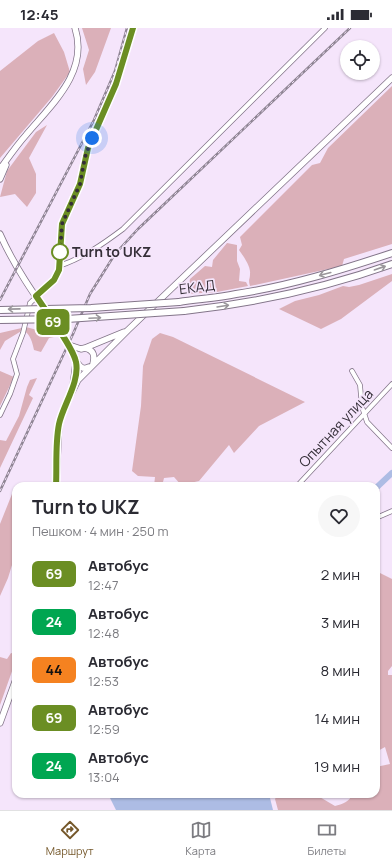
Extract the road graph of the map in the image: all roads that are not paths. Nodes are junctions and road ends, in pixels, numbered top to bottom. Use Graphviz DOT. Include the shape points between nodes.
graph roads {
  1 [pos="76,28"];
  2 [pos="133,28"];
  3 [pos="325,28"];
  4 [pos="392,78"];
  5 [pos="9,158"];
  6 [pos="0,169"];
  7 [pos="0,179"];
  8 [pos="0,234"];
  9 [pos="392,253"];
  10 [pos="392,264"];
  11 [pos="60,266"];
  12 [pos="36,296"];
  13 [pos="0,310"];
  14 [pos="0,320"];
  15 [pos="128,330"];
  16 [pos="69,345"];
  17 [pos="83,349"];
  18 [pos="76,361"];
  19 [pos="92,365"];
  20 [pos="352,372"];
  21 [pos="392,384"];
  22 [pos="71,391"];
  23 [pos="0,415"];
  24 [pos="364,415"];
  25 [pos="392,448"];
  26 [pos="56,482"];
  27 [pos="301,482"];
  28 [pos="392,511"];
  29 [pos="380,516"];
  30 [pos="12,690"];
  31 [pos="0,723"];
  1 -- 5 [label="main road" via="78,56 69,84 24,136"];
  2 -- 11 [label="street" via="116,84 88,148 80,184 62,224"];
  3 -- 11 [label="street" via="123,229 77,260"];
  4 -- 15 [label="main road"];
  5 -- 6 [label="main road"];
  5 -- 7 [label="main road"];
  8 -- 12 [label="main road" via="12,259"];
  9 -- 13 [label="highway, ЕКАД, one-way, bridge" via="341,270 236,294 179,302 91,308"];
  14 -- 10 [label="highway, ЕКАД, one-way, bridge" via="67,319 221,307 341,281"];
  11 -- 12 [label="street" via="54,280"];
  12 -- 16 [label="main road"];
  12 -- 23 [label="street" via="30,303 13,359 17,374"];
  15 -- 17 [label="main road"];
  15 -- 19 [label="main road"];
  16 -- 17 [label="main road"];
  16 -- 18 [label="main road"];
  17 -- 18 [label="main road" via="76,354"];
  17 -- 19 [label="main road" via="88,349 94,354"];
  18 -- 19 [label="main road" via="85,369"];
  18 -- 22 [label="main road"];
  19 -- 22 [label="main road"];
  20 -- 24 [label="street" via="360,385"];
  21 -- 24 [label="street, Опытная улица"];
  22 -- 26 [label="main road" via="59,424"];
  24 -- 25 [label="street" via="371,427"];
  24 -- 27 [label="street, Опытная улица"];
  28 -- 29 [label="street"];
  30 -- 31 [label="main road"];
}
